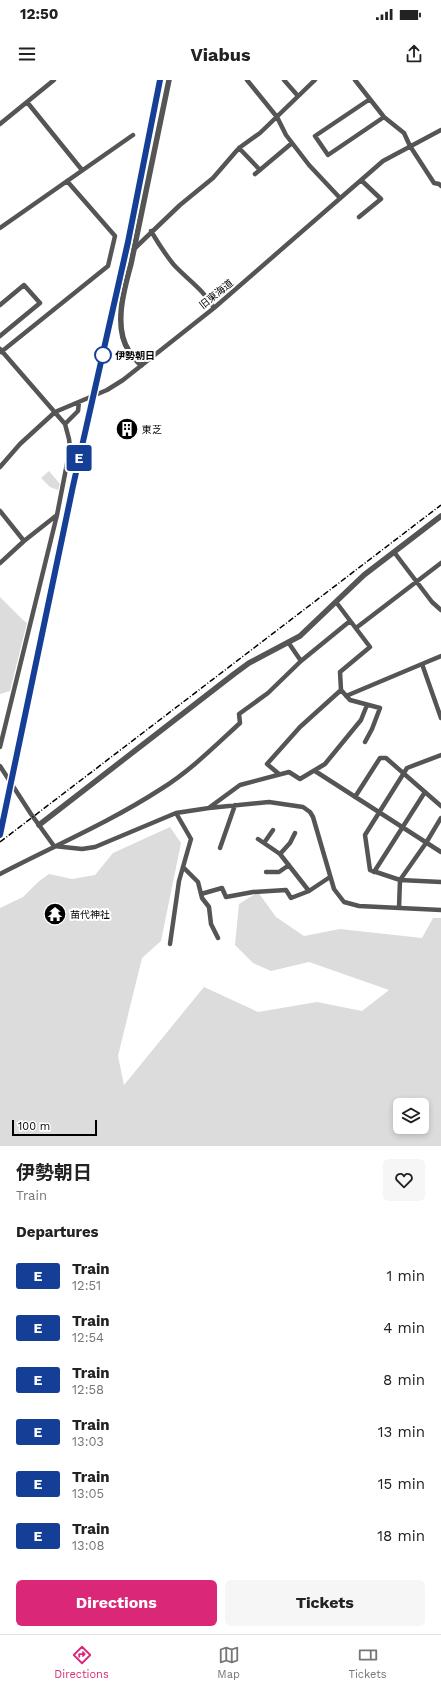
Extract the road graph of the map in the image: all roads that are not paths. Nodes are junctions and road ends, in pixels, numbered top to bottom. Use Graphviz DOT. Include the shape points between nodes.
graph roads {
  1 [pos="54,80"];
  2 [pos="169,80"];
  3 [pos="246,80"];
  4 [pos="284,80"];
  5 [pos="315,80"];
  6 [pos="355,80"];
  7 [pos="298,96"];
  8 [pos="370,99"];
  9 [pos="27,102"];
  10 [pos="384,117"];
  11 [pos="277,118"];
  12 [pos="0,124"];
  13 [pos="441,130"];
  14 [pos="133,135"];
  15 [pos="292,143"];
  16 [pos="410,146"];
  17 [pos="238,148"];
  18 [pos="82,170"];
  19 [pos="260,170"];
  20 [pos="255,174"];
  21 [pos="361,180"];
  22 [pos="67,181"];
  23 [pos="441,186"];
  24 [pos="340,198"];
  25 [pos="359,217"];
  26 [pos="0,228"];
  27 [pos="151,231"];
  28 [pos="134,250"];
  29 [pos="0,305"];
  30 [pos="214,308"];
  31 [pos="0,336"];
  32 [pos="1,351"];
  33 [pos="141,366"];
  34 [pos="79,402"];
  35 [pos="55,412"];
  36 [pos="65,424"];
  37 [pos="0,466"];
  38 [pos="0,511"];
  39 [pos="57,515"];
  40 [pos="441,516"];
  41 [pos="24,541"];
  42 [pos="394,552"];
  43 [pos="0,563"];
  44 [pos="441,563"];
  45 [pos="416,582"];
  46 [pos="336,602"];
  47 [pos="441,610"];
  48 [pos="350,621"];
  49 [pos="356,628"];
  50 [pos="288,642"];
  51 [pos="441,656"];
  52 [pos="301,661"];
  53 [pos="422,664"];
  54 [pos="340,690"];
  55 [pos="346,696"];
  56 [pos="367,705"];
  57 [pos="441,718"];
  58 [pos="364,742"];
  59 [pos="0,744"];
  60 [pos="441,755"];
  61 [pos="0,766"];
  62 [pos="315,771"];
  63 [pos="404,773"];
  64 [pos="279,774"];
  65 [pos="425,792"];
  66 [pos="355,798"];
  67 [pos="235,805"];
  68 [pos="441,806"];
  69 [pos="209,808"];
  70 [pos="379,812"];
  71 [pos="176,813"];
  72 [pos="441,818"];
  73 [pos="39,825"];
  74 [pos="403,828"];
  75 [pos="273,830"];
  76 [pos="295,833"];
  77 [pos="258,839"];
  78 [pos="264,843"];
  79 [pos="426,843"];
  80 [pos="54,846"];
  81 [pos="220,848"];
  82 [pos="441,852"];
  83 [pos="280,854"];
  84 [pos="289,865"];
  85 [pos="183,867"];
  86 [pos="266,872"];
  87 [pos="374,872"];
  88 [pos="0,874"];
  89 [pos="330,877"];
  90 [pos="400,880"];
  91 [pos="441,882"];
  92 [pos="309,891"];
  93 [pos="201,894"];
  94 [pos="399,908"];
  95 [pos="441,910"];
  96 [pos="218,938"];
  97 [pos="170,944"];
  1 -- 9 [label="street"];
  2 -- 28 [label="street"];
  3 -- 11 [label="street"];
  4 -- 7 [label="street"];
  5 -- 7 [label="street"];
  6 -- 8 [label="street"];
  7 -- 11 [label="street"];
  8 -- 10 [label="street"];
  8 -- 10 [label="street" via="315,136 328,155"];
  9 -- 12 [label="street"];
  9 -- 18 [label="street"];
  10 -- 16 [label="street" via="404,133"];
  11 -- 15 [label="street"];
  11 -- 17 [label="street"];
  13 -- 16 [label="street, 旧東海道"];
  14 -- 18 [label="street"];
  15 -- 19 [label="street"];
  15 -- 24 [label="street"];
  16 -- 21 [label="street, 旧東海道" via="383,161"];
  16 -- 23 [label="street" via="434,183"];
  17 -- 19 [label="street"];
  17 -- 27 [label="street" via="213,178"];
  18 -- 22 [label="street"];
  19 -- 20 [label="street"];
  21 -- 24 [label="street, 旧東海道"];
  21 -- 25 [label="street" via="381,199"];
  22 -- 26 [label="street"];
  22 -- 32 [label="street" via="115,236 108,266"];
  24 -- 30 [label="street, 旧東海道"];
  27 -- 28 [label="street"];
  27 -- 30 [label="street" via="174,265 209,299"];
  28 -- 33 [label="street" via="124,291 121,317 123,339 128,351"];
  29 -- 31 [label="street" via="24,285 40,303"];
  30 -- 33 [label="street, 旧東海道"];
  32 -- 35 [label="street"];
  33 -- 34 [label="street, 旧東海道" via="107,390"];
  34 -- 35 [label="street, 旧東海道"];
  34 -- 36 [label="street" via="78,411"];
  35 -- 36 [label="street"];
  35 -- 37 [label="street, 旧東海道"];
  36 -- 39 [label="street" via="70,448"];
  38 -- 41 [label="street"];
  39 -- 41 [label="street"];
  39 -- 59 [label="street"];
  40 -- 42 [label="street"];
  41 -- 43 [label="street"];
  42 -- 45 [label="street"];
  42 -- 46 [label="street" via="364,575"];
  44 -- 45 [label="street"];
  45 -- 47 [label="street"];
  45 -- 49 [label="street"];
  46 -- 48 [label="street"];
  46 -- 50 [label="street" via="300,636"];
  48 -- 49 [label="street"];
  48 -- 52 [label="street"];
  49 -- 54 [label="street" via="370,647 340,672"];
  50 -- 52 [label="street"];
  50 -- 73 [label="street" via="234,674"];
  51 -- 53 [label="street"];
  52 -- 80 [label="street" via="268,693 239,714 240,723 179,776 128,809"];
  53 -- 55 [label="street"];
  53 -- 57 [label="street"];
  54 -- 55 [label="street"];
  54 -- 64 [label="street" via="300,727 267,764"];
  55 -- 56 [label="street" via="350,700"];
  56 -- 58 [label="street" via="380,708"];
  56 -- 62 [label="street" via="361,720 325,764"];
  60 -- 63 [label="street" via="407,768"];
  61 -- 73 [label="street"];
  62 -- 64 [label="street" via="300,779 289,772"];
  62 -- 66 [label="street"];
  63 -- 65 [label="street"];
  63 -- 66 [label="street" via="386,758 380,758"];
  63 -- 70 [label="street"];
  64 -- 69 [label="street" via="240,785"];
  65 -- 68 [label="street"];
  65 -- 74 [label="street"];
  66 -- 70 [label="street"];
  67 -- 69 [label="street"];
  67 -- 81 [label="street"];
  67 -- 89 [label="street" via="269,802 307,809 313,817"];
  69 -- 71 [label="street"];
  70 -- 74 [label="street"];
  70 -- 87 [label="street" via="365,835 370,870"];
  71 -- 80 [label="street" via="95,847 82,849"];
  71 -- 85 [label="street" via="191,839"];
  72 -- 79 [label="street"];
  73 -- 80 [label="street"];
  74 -- 79 [label="street"];
  74 -- 87 [label="street"];
  75 -- 78 [label="street"];
  76 -- 83 [label="street"];
  77 -- 78 [label="street"];
  78 -- 83 [label="street"];
  79 -- 82 [label="street"];
  79 -- 90 [label="street"];
  80 -- 88 [label="street"];
  83 -- 84 [label="street"];
  84 -- 86 [label="street" via="279,872"];
  84 -- 92 [label="street"];
  85 -- 93 [label="street" via="198,882"];
  85 -- 97 [label="street"];
  87 -- 90 [label="street"];
  89 -- 92 [label="street"];
  89 -- 94 [label="street" via="334,889 344,902 359,906"];
  90 -- 91 [label="street"];
  90 -- 94 [label="street"];
  92 -- 93 [label="street" via="292,898 286,890 226,897 222,888"];
  93 -- 96 [label="street" via="209,907 211,924"];
  94 -- 95 [label="street"];
}
